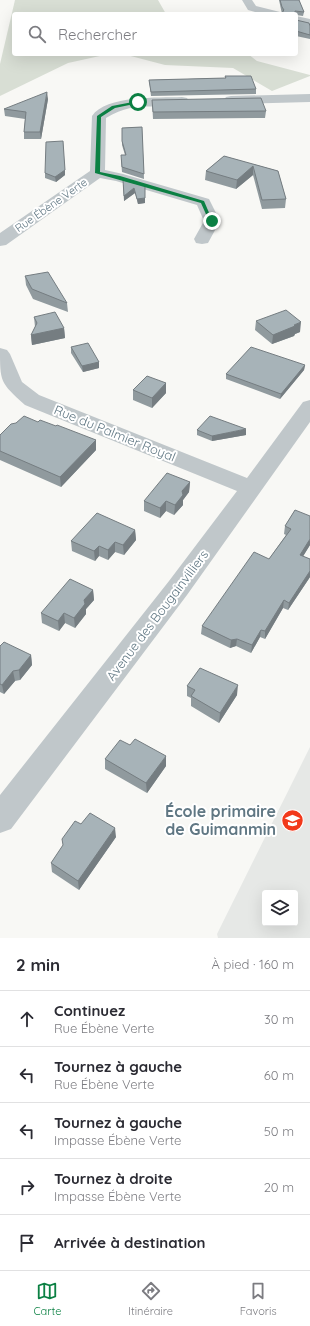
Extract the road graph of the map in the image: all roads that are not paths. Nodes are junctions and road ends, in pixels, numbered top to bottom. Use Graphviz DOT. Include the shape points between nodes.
graph roads {
  1 [pos="247,0"];
  2 [pos="268,12"];
  3 [pos="298,20"];
  4 [pos="310,23"];
  5 [pos="310,98"];
  6 [pos="216,100"];
  7 [pos="193,101"];
  8 [pos="97,173"];
  9 [pos="202,239"];
  10 [pos="0,241"];
  11 [pos="0,354"];
  12 [pos="6,388"];
  13 [pos="310,407"];
  14 [pos="251,488"];
  15 [pos="0,819"];
  1 -- 2 [label="street" via="252,8"];
  3 -- 4 [label="street"];
  5 -- 6 [label="street"];
  7 -- 8 [label="street, Rue Ébène Verte" via="138,102 114,107 99,116"];
  8 -- 9 [label="street" via="203,202 212,221"];
  8 -- 10 [label="street, Rue Ébène Verte"];
  11 -- 12 [label="street, Rue du Palmier Royal"];
  12 -- 14 [label="street, Rue du Palmier Royal"];
  13 -- 14 [label="street, Avenue des Bougainvilliers"];
  14 -- 15 [label="street, Avenue des Bougainvilliers" via="178,588"];
}
